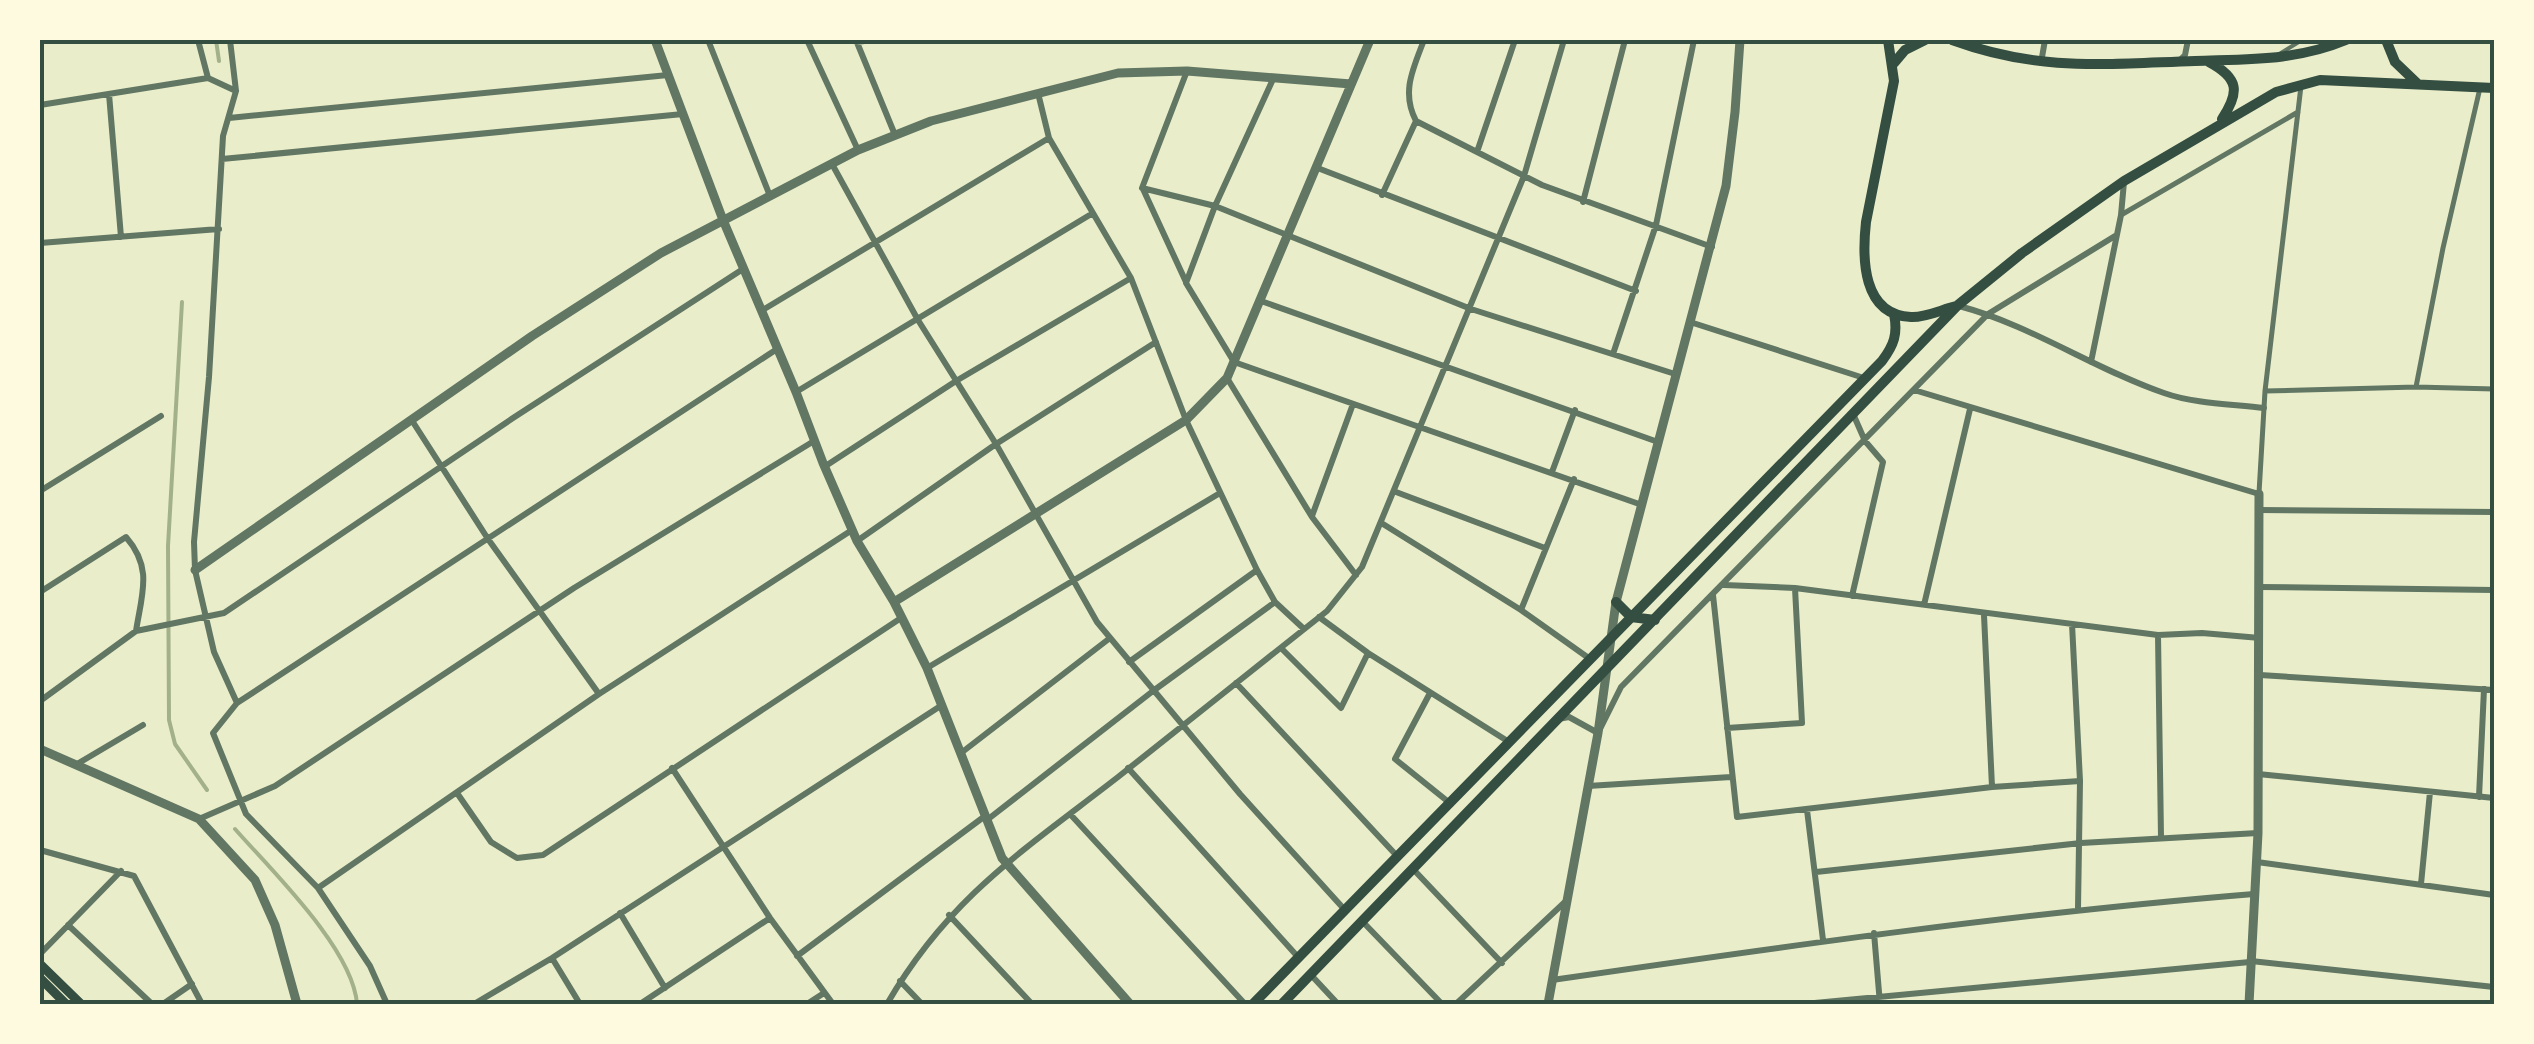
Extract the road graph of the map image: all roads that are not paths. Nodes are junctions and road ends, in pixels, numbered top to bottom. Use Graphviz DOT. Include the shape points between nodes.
graph roads {
  1 [pos="198,40"];
  2 [pos="230,40"];
  3 [pos="655,40"];
  4 [pos="708,40"];
  5 [pos="807,40"];
  6 [pos="873,40"];
  7 [pos="1370,40"];
  8 [pos="1424,40"];
  9 [pos="1515,40"];
  10 [pos="1564,40"];
  11 [pos="1625,40"];
  12 [pos="1694,40"];
  13 [pos="1740,40"];
  14 [pos="1888,40"];
  15 [pos="1925,40"];
  16 [pos="1952,40"];
  17 [pos="2045,40"];
  18 [pos="2188,40"];
  19 [pos="2302,40"];
  20 [pos="2346,40"];
  21 [pos="2386,40"];
  22 [pos="856,41"];
  23 [pos="2043,57"];
  24 [pos="2270,60"];
  25 [pos="2208,61"];
  26 [pos="2178,62"];
  27 [pos="1894,64"];
  28 [pos="1187,71"];
  29 [pos="669,75"];
  30 [pos="1274,76"];
  31 [pos="208,78"];
  32 [pos="2301,83"];
  33 [pos="1351,84"];
  34 [pos="2418,85"];
  35 [pos="2480,88"];
  36 [pos="2494,88"];
  37 [pos="236,92"];
  38 [pos="1038,92"];
  39 [pos="110,94"];
  40 [pos="40,105"];
  41 [pos="2298,112"];
  42 [pos="685,114"];
  43 [pos="229,118"];
  44 [pos="1416,121"];
  45 [pos="2219,124"];
  46 [pos="896,135"];
  47 [pos="1049,138"];
  48 [pos="858,150"];
  49 [pos="1477,152"];
  50 [pos="222,158"];
  51 [pos="832,164"];
  52 [pos="1315,168"];
  53 [pos="1524,176"];
  54 [pos="2124,180"];
  55 [pos="1142,188"];
  56 [pos="1382,195"];
  57 [pos="770,196"];
  58 [pos="1583,202"];
  59 [pos="1215,206"];
  60 [pos="1093,213"];
  61 [pos="2121,215"];
  62 [pos="723,220"];
  63 [pos="1656,225"];
  64 [pos="219,229"];
  65 [pos="120,236"];
  66 [pos="2115,236"];
  67 [pos="1288,238"];
  68 [pos="1499,238"];
  69 [pos="40,243"];
  70 [pos="874,244"];
  71 [pos="1712,248"];
  72 [pos="742,269"];
  73 [pos="1131,278"];
  74 [pos="1186,283"];
  75 [pos="1636,291"];
  76 [pos="1262,301"];
  77 [pos="1958,305"];
  78 [pos="1471,308"];
  79 [pos="761,312"];
  80 [pos="1894,314"];
  81 [pos="1988,314"];
  82 [pos="918,320"];
  83 [pos="1689,322"];
  84 [pos="1156,342"];
  85 [pos="778,349"];
  86 [pos="1613,354"];
  87 [pos="1234,362"];
  88 [pos="2091,363"];
  89 [pos="1448,365"];
  90 [pos="1675,374"];
  91 [pos="1227,378"];
  92 [pos="1865,378"];
  93 [pos="956,381"];
  94 [pos="2416,387"];
  95 [pos="2494,389"];
  96 [pos="1914,390"];
  97 [pos="2265,390"];
  98 [pos="796,392"];
  99 [pos="1354,404"];
  100 [pos="1970,408"];
  101 [pos="2264,408"];
  102 [pos="1574,410"];
  103 [pos="161,416"];
  104 [pos="1854,416"];
  105 [pos="411,419"];
  106 [pos="1186,420"];
  107 [pos="1422,428"];
  108 [pos="814,441"];
  109 [pos="1865,441"];
  110 [pos="1659,442"];
  111 [pos="996,444"];
  112 [pos="442,468"];
  113 [pos="824,468"];
  114 [pos="1552,472"];
  115 [pos="1574,479"];
  116 [pos="40,491"];
  117 [pos="1396,492"];
  118 [pos="1220,493"];
  119 [pos="2259,494"];
  120 [pos="1642,505"];
  121 [pos="2260,510"];
  122 [pos="2494,512"];
  123 [pos="1035,514"];
  124 [pos="1312,517"];
  125 [pos="1383,524"];
  126 [pos="852,530"];
  127 [pos="488,539"];
  128 [pos="857,541"];
  129 [pos="1545,548"];
  130 [pos="195,570"];
  131 [pos="1257,570"];
  132 [pos="1356,575"];
  133 [pos="1073,581"];
  134 [pos="1722,585"];
  135 [pos="2259,587"];
  136 [pos="1795,588"];
  137 [pos="2494,590"];
  138 [pos="40,592"];
  139 [pos="1713,594"];
  140 [pos="1852,596"];
  141 [pos="894,602"];
  142 [pos="1275,602"];
  143 [pos="1616,602"];
  144 [pos="1924,605"];
  145 [pos="541,610"];
  146 [pos="1520,610"];
  147 [pos="1984,614"];
  148 [pos="1320,617"];
  149 [pos="1631,617"];
  150 [pos="902,618"];
  151 [pos="206,619"];
  152 [pos="1655,620"];
  153 [pos="2072,624"];
  154 [pos="1304,629"];
  155 [pos="136,630"];
  156 [pos="2158,635"];
  157 [pos="1110,638"];
  158 [pos="2260,638"];
  159 [pos="1610,639"];
  160 [pos="1281,648"];
  161 [pos="1368,653"];
  162 [pos="1591,659"];
  163 [pos="1129,662"];
  164 [pos="927,668"];
  165 [pos="1607,669"];
  166 [pos="2260,675"];
  167 [pos="1236,683"];
  168 [pos="2484,689"];
  169 [pos="2494,690"];
  170 [pos="1153,691"];
  171 [pos="599,694"];
  172 [pos="1430,694"];
  173 [pos="40,701"];
  174 [pos="238,702"];
  175 [pos="942,705"];
  176 [pos="1556,719"];
  177 [pos="142,725"];
  178 [pos="1182,726"];
  179 [pos="1727,728"];
  180 [pos="1598,733"];
  181 [pos="1510,742"];
  182 [pos="40,749"];
  183 [pos="960,753"];
  184 [pos="78,764"];
  185 [pos="672,768"];
  186 [pos="1128,768"];
  187 [pos="2256,774"];
  188 [pos="1731,777"];
  189 [pos="2080,782"];
  190 [pos="1588,786"];
  191 [pos="1992,787"];
  192 [pos="456,792"];
  193 [pos="2430,792"];
  194 [pos="2479,797"];
  195 [pos="2494,798"];
  196 [pos="239,802"];
  197 [pos="1450,804"];
  198 [pos="1807,810"];
  199 [pos="1069,813"];
  200 [pos="986,818"];
  201 [pos="199,819"];
  202 [pos="2258,833"];
  203 [pos="2161,837"];
  204 [pos="2081,843"];
  205 [pos="724,848"];
  206 [pos="40,850"];
  207 [pos="1398,858"];
  208 [pos="1006,861"];
  209 [pos="2257,862"];
  210 [pos="1413,869"];
  211 [pos="122,870"];
  212 [pos="1816,872"];
  213 [pos="2421,884"];
  214 [pos="318,888"];
  215 [pos="2254,894"];
  216 [pos="2494,895"];
  217 [pos="1567,900"];
  218 [pos="2078,908"];
  219 [pos="1345,910"];
  220 [pos="620,912"];
  221 [pos="949,916"];
  222 [pos="770,918"];
  223 [pos="1362,921"];
  224 [pos="68,925"];
  225 [pos="1874,933"];
  226 [pos="1823,940"];
  227 [pos="40,954"];
  228 [pos="797,956"];
  229 [pos="552,958"];
  230 [pos="1299,958"];
  231 [pos="2250,962"];
  232 [pos="1502,963"];
  233 [pos="40,964"];
  234 [pos="1310,975"];
  235 [pos="40,978"];
  236 [pos="1552,980"];
  237 [pos="900,981"];
  238 [pos="192,984"];
  239 [pos="2494,987"];
  240 [pos="665,988"];
  241 [pos="824,993"];
  242 [pos="1880,999"];
  243 [pos="479,1003"];
  244 [pos="66,1004"];
  245 [pos="81,1004"];
  246 [pos="152,1004"];
  247 [pos="163,1004"];
  248 [pos="202,1004"];
  249 [pos="297,1004"];
  250 [pos="387,1004"];
  251 [pos="580,1004"];
  252 [pos="640,1004"];
  253 [pos="807,1004"];
  254 [pos="833,1004"];
  255 [pos="887,1004"];
  256 [pos="922,1004"];
  257 [pos="1032,1004"];
  258 [pos="1130,1004"];
  259 [pos="1245,1004"];
  260 [pos="1253,1004"];
  261 [pos="1282,1004"];
  262 [pos="1338,1004"];
  263 [pos="1442,1004"];
  264 [pos="1456,1004"];
  265 [pos="1548,1004"];
  266 [pos="1804,1004"];
  267 [pos="2249,1004"];
  1 -- 31 [label="street"];
  2 -- 37 [label="street"];
  3 -- 29 [label="street"];
  4 -- 57 [label="street"];
  5 -- 48 [label="street"];
  6 -- 22 [label="street"];
  7 -- 33 [label="street"];
  8 -- 44 [label="street" via="1406,89"];
  9 -- 49 [label="street"];
  10 -- 53 [label="street"];
  11 -- 58 [label="street"];
  12 -- 63 [label="street"];
  13 -- 71 [label="street" via="1731,149"];
  14 -- 27 [label="main road"];
  15 -- 27 [label="main road"];
  16 -- 23 [label="main road" via="1992,55"];
  17 -- 23 [label="street"];
  18 -- 26 [label="street"];
  19 -- 24 [label="lane"];
  20 -- 24 [label="main road"];
  21 -- 34 [label="main road" via="2395,62"];
  22 -- 46 [label="street"];
  23 -- 26 [label="main road" via="2085,67"];
  24 -- 25 [label="main road"];
  25 -- 26 [label="main road"];
  25 -- 45 [label="main road" via="2235,88"];
  27 -- 80 [label="main road" via="1864,240 1867,282"];
  28 -- 30 [label="street"];
  28 -- 38 [label="street" via="1118,73"];
  28 -- 55 [label="street"];
  29 -- 42 [label="street"];
  29 -- 43 [label="street"];
  30 -- 33 [label="street"];
  30 -- 59 [label="street"];
  31 -- 37 [label="street"];
  31 -- 39 [label="street"];
  32 -- 34 [label="main road"];
  32 -- 41 [label="street"];
  32 -- 45 [label="main road"];
  33 -- 52 [label="street"];
  34 -- 35 [label="main road"];
  35 -- 36 [label="main road"];
  35 -- 94 [label="street"];
  37 -- 43 [label="street"];
  38 -- 46 [label="street"];
  38 -- 47 [label="street"];
  39 -- 40 [label="street"];
  39 -- 65 [label="street"];
  41 -- 61 [label="street"];
  41 -- 97 [label="street"];
  42 -- 50 [label="street"];
  42 -- 62 [label="street"];
  43 -- 50 [label="street"];
  44 -- 49 [label="street"];
  44 -- 56 [label="street"];
  45 -- 54 [label="main road"];
  46 -- 48 [label="street"];
  47 -- 60 [label="street"];
  47 -- 70 [label="street"];
  48 -- 51 [label="street"];
  49 -- 53 [label="street"];
  50 -- 64 [label="street"];
  51 -- 57 [label="street"];
  51 -- 70 [label="street"];
  52 -- 56 [label="street"];
  52 -- 67 [label="street"];
  53 -- 58 [label="street"];
  53 -- 68 [label="street"];
  54 -- 61 [label="street"];
  54 -- 77 [label="main road"];
  55 -- 59 [label="street"];
  55 -- 74 [label="street"];
  56 -- 68 [label="street"];
  57 -- 62 [label="street"];
  58 -- 63 [label="street"];
  59 -- 67 [label="street"];
  59 -- 74 [label="street"];
  60 -- 73 [label="street"];
  60 -- 82 [label="street"];
  61 -- 66 [label="street"];
  62 -- 72 [label="street"];
  62 -- 105 [label="street"];
  63 -- 71 [label="street"];
  63 -- 75 [label="street"];
  64 -- 65 [label="street"];
  64 -- 130 [label="street"];
  65 -- 69 [label="street"];
  66 -- 81 [label="street"];
  66 -- 88 [label="street"];
  67 -- 76 [label="street"];
  67 -- 78 [label="street"];
  68 -- 75 [label="street"];
  68 -- 78 [label="street"];
  70 -- 79 [label="street"];
  70 -- 82 [label="street"];
  71 -- 83 [label="street"];
  72 -- 79 [label="street"];
  72 -- 112 [label="street"];
  73 -- 84 [label="street"];
  73 -- 93 [label="street"];
  74 -- 87 [label="street"];
  75 -- 86 [label="street"];
  76 -- 87 [label="street"];
  76 -- 89 [label="street"];
  77 -- 80 [label="main road" via="1914,318"];
  77 -- 81 [label="street"];
  77 -- 104 [label="main road"];
  78 -- 86 [label="street"];
  78 -- 89 [label="street"];
  79 -- 85 [label="street"];
  80 -- 92 [label="main road" via="1894,345"];
  81 -- 88 [label="street"];
  81 -- 96 [label="street"];
  82 -- 93 [label="street"];
  82 -- 98 [label="street"];
  83 -- 90 [label="street"];
  83 -- 92 [label="street"];
  84 -- 106 [label="street"];
  84 -- 111 [label="street"];
  85 -- 98 [label="street"];
  85 -- 127 [label="street"];
  86 -- 90 [label="street"];
  87 -- 91 [label="street"];
  87 -- 99 [label="street"];
  88 -- 101 [label="street" via="2166,394"];
  89 -- 102 [label="street"];
  89 -- 107 [label="street"];
  90 -- 110 [label="street"];
  91 -- 106 [label="street"];
  91 -- 124 [label="street"];
  92 -- 149 [label="main road"];
  93 -- 111 [label="street"];
  93 -- 113 [label="street"];
  94 -- 95 [label="street"];
  94 -- 97 [label="street"];
  96 -- 100 [label="street"];
  96 -- 109 [label="street"];
  97 -- 101 [label="street"];
  98 -- 108 [label="street"];
  99 -- 107 [label="street"];
  99 -- 124 [label="street"];
  100 -- 119 [label="street"];
  100 -- 144 [label="street"];
  101 -- 119 [label="street"];
  102 -- 110 [label="street"];
  102 -- 114 [label="street"];
  103 -- 116 [label="street"];
  104 -- 109 [label="street"];
  104 -- 152 [label="main road"];
  105 -- 112 [label="street"];
  105 -- 130 [label="street"];
  106 -- 118 [label="street"];
  106 -- 123 [label="street"];
  107 -- 114 [label="street"];
  107 -- 117 [label="street"];
  108 -- 113 [label="street"];
  108 -- 145 [label="street"];
  109 -- 134 [label="street"];
  109 -- 140 [label="street" via="1883,462"];
  110 -- 120 [label="street"];
  111 -- 123 [label="street"];
  111 -- 128 [label="street"];
  112 -- 127 [label="street"];
  112 -- 151 [label="street"];
  113 -- 126 [label="street"];
  114 -- 115 [label="street"];
  115 -- 120 [label="street"];
  115 -- 129 [label="street"];
  117 -- 125 [label="street"];
  117 -- 129 [label="street"];
  118 -- 131 [label="street"];
  118 -- 133 [label="street"];
  119 -- 121 [label="street"];
  120 -- 143 [label="street"];
  121 -- 122 [label="street"];
  121 -- 135 [label="street"];
  123 -- 133 [label="street"];
  123 -- 141 [label="street"];
  124 -- 132 [label="street"];
  125 -- 132 [label="street"];
  125 -- 146 [label="street"];
  126 -- 128 [label="street"];
  126 -- 171 [label="street"];
  127 -- 145 [label="street"];
  127 -- 174 [label="street"];
  128 -- 141 [label="street"];
  129 -- 146 [label="street"];
  130 -- 151 [label="street"];
  131 -- 142 [label="street"];
  131 -- 163 [label="street"];
  132 -- 148 [label="street"];
  133 -- 157 [label="street"];
  133 -- 164 [label="street"];
  134 -- 136 [label="street"];
  134 -- 139 [label="street"];
  135 -- 137 [label="street"];
  135 -- 158 [label="street"];
  136 -- 140 [label="street"];
  136 -- 179 [label="street" via="1802,723"];
  138 -- 155 [label="street" via="126,537 144,568"];
  139 -- 179 [label="street"];
  139 -- 180 [label="street" via="1621,687"];
  140 -- 144 [label="street"];
  141 -- 150 [label="street"];
  142 -- 154 [label="street"];
  142 -- 170 [label="street"];
  143 -- 149 [label="main road"];
  143 -- 159 [label="street"];
  144 -- 147 [label="street"];
  145 -- 171 [label="street"];
  145 -- 196 [label="street" via="275,786"];
  146 -- 162 [label="street"];
  147 -- 153 [label="street"];
  147 -- 191 [label="street"];
  148 -- 154 [label="street"];
  148 -- 161 [label="street"];
  149 -- 152 [label="main road"];
  149 -- 159 [label="main road"];
  150 -- 164 [label="street"];
  150 -- 185 [label="street"];
  151 -- 155 [label="street"];
  151 -- 174 [label="street"];
  152 -- 165 [label="main road"];
  153 -- 156 [label="street"];
  153 -- 189 [label="street"];
  154 -- 160 [label="street"];
  155 -- 173 [label="street"];
  156 -- 158 [label="street"];
  156 -- 203 [label="street"];
  157 -- 163 [label="street"];
  157 -- 183 [label="street"];
  158 -- 166 [label="street"];
  159 -- 162 [label="main road"];
  159 -- 165 [label="street"];
  160 -- 161 [label="street" via="1341,708"];
  160 -- 167 [label="street"];
  161 -- 172 [label="street"];
  162 -- 181 [label="main road"];
  163 -- 170 [label="street"];
  164 -- 175 [label="street"];
  165 -- 176 [label="main road"];
  165 -- 180 [label="street"];
  166 -- 168 [label="street"];
  166 -- 187 [label="street"];
  167 -- 178 [label="street"];
  167 -- 207 [label="street"];
  168 -- 169 [label="street"];
  168 -- 194 [label="street"];
  170 -- 178 [label="street"];
  170 -- 200 [label="street"];
  171 -- 192 [label="street"];
  172 -- 181 [label="street"];
  172 -- 197 [label="street" via="1395,760"];
  174 -- 196 [label="street" via="213,733"];
  175 -- 183 [label="street"];
  175 -- 205 [label="street"];
  176 -- 180 [label="street" via="1569,717"];
  176 -- 210 [label="main road"];
  177 -- 184 [label="street"];
  178 -- 186 [label="street"];
  178 -- 219 [label="street"];
  179 -- 188 [label="street"];
  180 -- 190 [label="street"];
  181 -- 197 [label="main road"];
  182 -- 184 [label="street"];
  183 -- 200 [label="street"];
  184 -- 201 [label="street"];
  185 -- 192 [label="street" via="543,855 517,858 492,842"];
  185 -- 205 [label="street"];
  186 -- 199 [label="street"];
  186 -- 230 [label="street"];
  187 -- 193 [label="street"];
  187 -- 202 [label="street"];
  188 -- 190 [label="street"];
  188 -- 198 [label="street" via="1736,817"];
  189 -- 191 [label="street"];
  189 -- 204 [label="street"];
  190 -- 217 [label="street"];
  191 -- 198 [label="street"];
  192 -- 214 [label="street"];
  193 -- 194 [label="street"];
  193 -- 213 [label="street"];
  194 -- 195 [label="street"];
  196 -- 201 [label="street"];
  196 -- 214 [label="street"];
  197 -- 207 [label="main road"];
  198 -- 212 [label="street"];
  199 -- 208 [label="street"];
  199 -- 259 [label="street"];
  200 -- 208 [label="street"];
  200 -- 228 [label="street"];
  201 -- 249 [label="street" via="255,880"];
  202 -- 203 [label="street"];
  202 -- 209 [label="street"];
  203 -- 204 [label="street"];
  204 -- 212 [label="street"];
  204 -- 218 [label="street"];
  205 -- 220 [label="street"];
  205 -- 222 [label="street"];
  206 -- 211 [label="street"];
  207 -- 219 [label="main road"];
  208 -- 221 [label="street"];
  208 -- 258 [label="street"];
  209 -- 213 [label="street"];
  209 -- 215 [label="street"];
  210 -- 223 [label="main road"];
  210 -- 232 [label="street"];
  211 -- 224 [label="street"];
  211 -- 238 [label="street" via="134,876"];
  212 -- 226 [label="street"];
  213 -- 216 [label="street"];
  214 -- 250 [label="street"];
  215 -- 218 [label="street"];
  215 -- 231 [label="street"];
  217 -- 232 [label="street"];
  217 -- 236 [label="street"];
  218 -- 225 [label="street"];
  219 -- 230 [label="main road"];
  220 -- 229 [label="street"];
  220 -- 240 [label="street"];
  221 -- 237 [label="street"];
  221 -- 257 [label="street"];
  222 -- 228 [label="street"];
  222 -- 240 [label="street"];
  223 -- 234 [label="main road"];
  223 -- 263 [label="street"];
  224 -- 227 [label="street"];
  224 -- 246 [label="street"];
  225 -- 226 [label="street"];
  225 -- 242 [label="street"];
  226 -- 236 [label="street"];
  228 -- 241 [label="street"];
  229 -- 243 [label="street"];
  229 -- 251 [label="street"];
  230 -- 260 [label="main road"];
  231 -- 239 [label="street"];
  231 -- 242 [label="street"];
  231 -- 267 [label="street"];
  232 -- 264 [label="street"];
  233 -- 245 [label="main road"];
  234 -- 261 [label="main road"];
  234 -- 262 [label="street"];
  235 -- 244 [label="main road"];
  236 -- 265 [label="street"];
  237 -- 255 [label="street"];
  237 -- 256 [label="street"];
  238 -- 247 [label="street"];
  238 -- 248 [label="street"];
  240 -- 252 [label="street"];
  241 -- 253 [label="street"];
  241 -- 254 [label="street"];
  242 -- 266 [label="street"];
}
